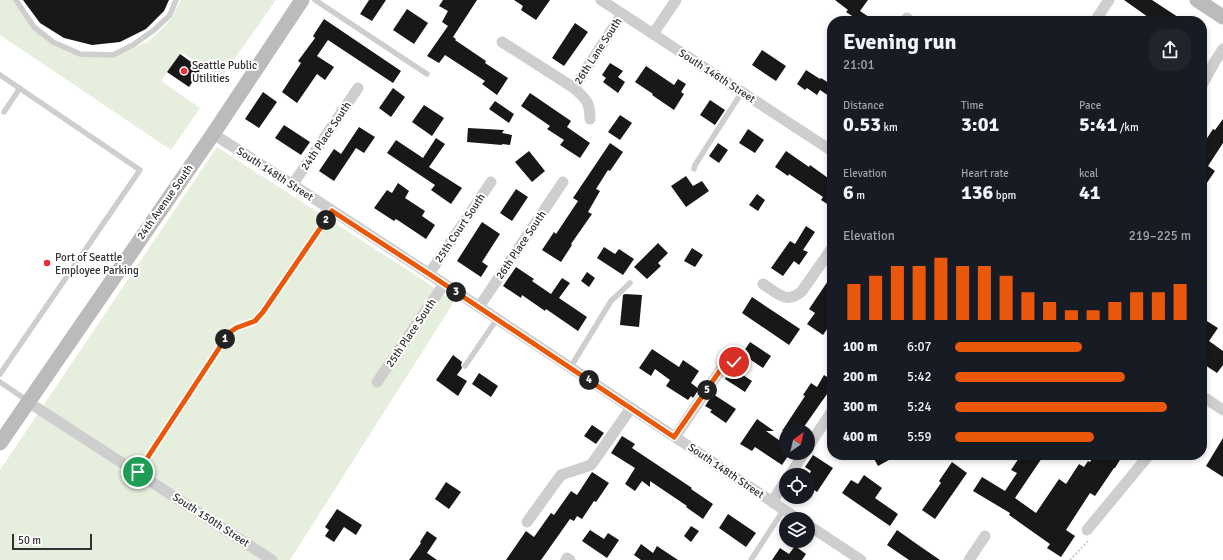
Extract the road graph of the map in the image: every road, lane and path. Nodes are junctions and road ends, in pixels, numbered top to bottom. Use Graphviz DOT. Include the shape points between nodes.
graph roads {
  1 [pos="16,0"];
  2 [pos="176,0"];
  3 [pos="302,0"];
  4 [pos="315,0"];
  5 [pos="601,0"];
  6 [pos="676,0"];
  7 [pos="1109,0"];
  8 [pos="1197,0"];
  9 [pos="622,14"];
  10 [pos="1098,16"];
  11 [pos="1223,17"];
  12 [pos="653,34"];
  13 [pos="502,42"];
  14 [pos="1223,49"];
  15 [pos="427,74"];
  16 [pos="0,75"];
  17 [pos="1207,76"];
  18 [pos="20,88"];
  19 [pos="358,88"];
  20 [pos="574,88"];
  21 [pos="742,92"];
  22 [pos="4,112"];
  23 [pos="590,119"];
  24 [pos="213,134"];
  25 [pos="827,144"];
  26 [pos="694,169"];
  27 [pos="491,182"];
  28 [pos="563,182"];
  29 [pos="293,184"];
  30 [pos="332,211"];
  31 [pos="827,255"];
  32 [pos="429,274"];
  33 [pos="630,283"];
  34 [pos="444,284"];
  35 [pos="763,284"];
  36 [pos="479,307"];
  37 [pos="497,319"];
  38 [pos="734,362"];
  39 [pos="465,366"];
  40 [pos="570,368"];
  41 [pos="0,374"];
  42 [pos="0,382"];
  43 [pos="377,382"];
  44 [pos="1207,399"];
  45 [pos="28,402"];
  46 [pos="631,408"];
  47 [pos="1223,410"];
  48 [pos="827,419"];
  49 [pos="674,437"];
  50 [pos="815,437"];
  51 [pos="0,443"];
  52 [pos="1145,460"];
  53 [pos="138,472"];
  54 [pos="779,491"];
  55 [pos="772,502"];
  56 [pos="784,510"];
  57 [pos="787,512"];
  58 [pos="527,522"];
  59 [pos="815,530"];
  60 [pos="1087,530"];
  61 [pos="985,536"];
  62 [pos="272,560"];
  63 [pos="566,560"];
  64 [pos="570,560"];
  65 [pos="751,560"];
  66 [pos="861,560"];
  67 [pos="969,560"];
  1 -- 2 [label="lane" via="34,26 53,42 80,54 113,55 154,30 170,15"];
  3 -- 24 [label="street, 24th Avenue South"];
  4 -- 15 [label="lane"];
  5 -- 9 [label="street, South 146th Street"];
  6 -- 12 [label="street"];
  7 -- 10 [label="street"];
  8 -- 11 [label="street"];
  9 -- 12 [label="street, South 146th Street"];
  9 -- 20 [label="street, 26th Lane South"];
  12 -- 21 [label="street, South 146th Street"];
  13 -- 20 [label="street, 26th Lane South"];
  14 -- 17 [label="street"];
  16 -- 18 [label="lane"];
  18 -- 22 [label="lane"];
  18 -- 41 [label="lane" via="140,170"];
  19 -- 29 [label="street, 24th Place South"];
  20 -- 23 [label="street, 26th Lane South" via="590,107"];
  21 -- 25 [label="street, South 146th Street"];
  21 -- 26 [label="lane"];
  24 -- 29 [label="street, South 148th Street"];
  24 -- 45 [label="street, 24th Avenue South"];
  27 -- 32 [label="street, 25th Court South"];
  28 -- 36 [label="street, 26th Place South"];
  29 -- 30 [label="street, South 148th Street"];
  30 -- 32 [label="street, South 148th Street"];
  30 -- 53 [label="lane" via="263,312 255,321 229,333"];
  31 -- 35 [label="street" via="796,296 782,296"];
  32 -- 34 [label="street, South 148th Street"];
  33 -- 40 [label="lane" via="611,301"];
  34 -- 36 [label="street, South 148th Street"];
  34 -- 43 [label="street, 25th Place South"];
  36 -- 37 [label="street, South 148th Street"];
  37 -- 39 [label="lane"];
  37 -- 40 [label="street, South 148th Street"];
  38 -- 49 [label="street" via="728,359"];
  40 -- 46 [label="street, South 148th Street"];
  42 -- 45 [label="lane"];
  44 -- 47 [label="street"];
  45 -- 51 [label="street, 24th Avenue South"];
  45 -- 53 [label="street, South 150th Street"];
  46 -- 49 [label="street, South 148th Street"];
  46 -- 58 [label="street" via="591,465 561,475"];
  48 -- 50 [label="street"];
  49 -- 55 [label="street, South 148th Street"];
  52 -- 60 [label="street"];
  53 -- 62 [label="street, South 150th Street"];
  54 -- 55 [label="street"];
  55 -- 56 [label="street, South 148th Street"];
  56 -- 57 [label="street, South 148th Street"];
  56 -- 65 [label="lane"];
  59 -- 66 [label="street"];
  61 -- 67 [label="street"];
  63 -- 64 [label="street"];
}
